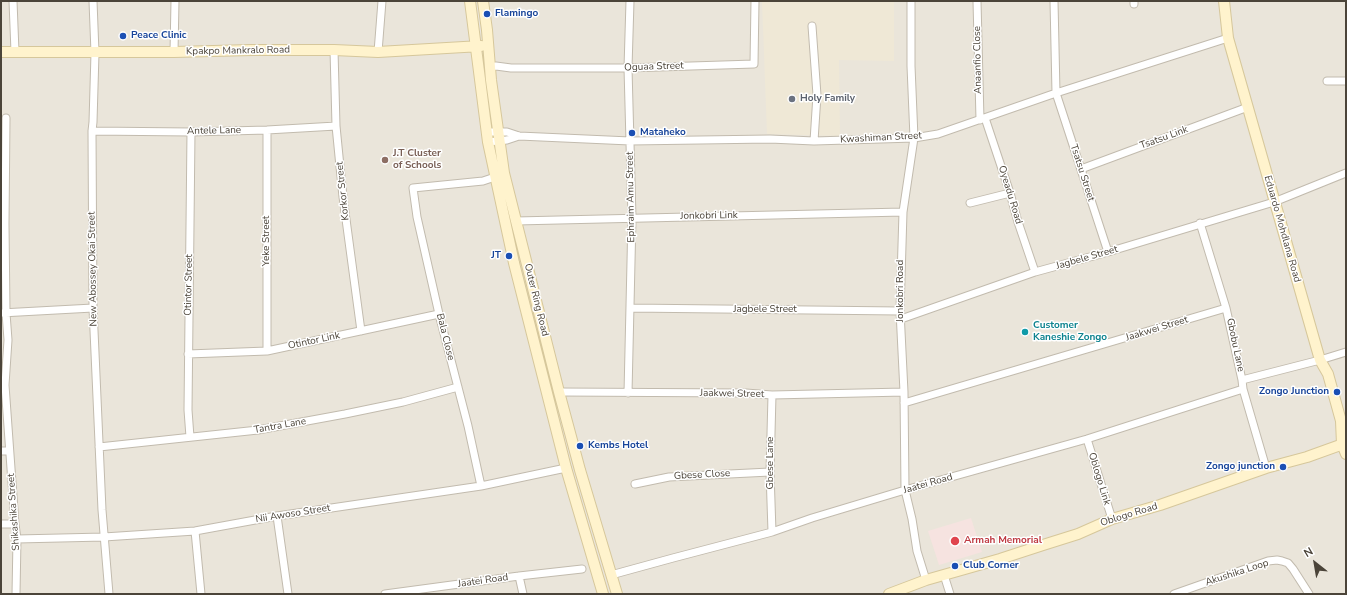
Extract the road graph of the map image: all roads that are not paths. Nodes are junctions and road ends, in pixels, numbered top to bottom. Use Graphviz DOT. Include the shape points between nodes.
graph roads {
  1 [pos="14,1"];
  2 [pos="93,1"];
  3 [pos="175,1"];
  4 [pos="382,1"];
  5 [pos="470,1"];
  6 [pos="483,1"];
  7 [pos="630,1"];
  8 [pos="755,1"];
  9 [pos="911,1"];
  10 [pos="977,1"];
  11 [pos="1054,1"];
  12 [pos="1224,1"];
  13 [pos="812,26"];
  14 [pos="1228,38"];
  15 [pos="488,45"];
  16 [pos="476,47"];
  17 [pos="334,50"];
  18 [pos="1,52"];
  19 [pos="15,52"];
  20 [pos="174,52"];
  21 [pos="378,52"];
  22 [pos="95,53"];
  23 [pos="490,68"];
  24 [pos="628,68"];
  25 [pos="1327,81"];
  26 [pos="1346,81"];
  27 [pos="1056,93"];
  28 [pos="1248,107"];
  29 [pos="6,118"];
  30 [pos="982,119"];
  31 [pos="336,126"];
  32 [pos="267,130"];
  33 [pos="92,131"];
  34 [pos="191,132"];
  35 [pos="499,136"];
  36 [pos="487,137"];
  37 [pos="914,138"];
  38 [pos="630,141"];
  39 [pos="814,141"];
  40 [pos="1081,169"];
  41 [pos="1346,173"];
  42 [pos="495,178"];
  43 [pos="1010,193"];
  44 [pos="1274,202"];
  45 [pos="970,203"];
  46 [pos="903,212"];
  47 [pos="632,218"];
  48 [pos="516,221"];
  49 [pos="1200,224"];
  50 [pos="1108,252"];
  51 [pos="1035,272"];
  52 [pos="93,308"];
  53 [pos="630,308"];
  54 [pos="1226,308"];
  55 [pos="900,311"];
  56 [pos="4,313"];
  57 [pos="439,314"];
  58 [pos="901,319"];
  59 [pos="361,331"];
  60 [pos="267,351"];
  61 [pos="1346,352"];
  62 [pos="188,354"];
  63 [pos="1320,360"];
  64 [pos="1242,380"];
  65 [pos="3,385"];
  66 [pos="458,387"];
  67 [pos="1243,389"];
  68 [pos="559,392"];
  69 [pos="904,392"];
  70 [pos="628,393"];
  71 [pos="772,395"];
  72 [pos="904,403"];
  73 [pos="190,437"];
  74 [pos="1087,439"];
  75 [pos="1344,443"];
  76 [pos="99,447"];
  77 [pos="1,451"];
  78 [pos="9,451"];
  79 [pos="1346,454"];
  80 [pos="566,468"];
  81 [pos="1266,468"];
  82 [pos="770,472"];
  83 [pos="635,484"];
  84 [pos="481,486"];
  85 [pos="905,490"];
  86 [pos="277,516"];
  87 [pos="1112,519"];
  88 [pos="1,524"];
  89 [pos="14,524"];
  90 [pos="195,531"];
  91 [pos="772,532"];
  92 [pos="104,537"];
  93 [pos="17,539"];
  94 [pos="582,569"];
  95 [pos="611,575"];
  96 [pos="944,575"];
  97 [pos="519,576"];
  98 [pos="926,580"];
  99 [pos="16,594"];
  100 [pos="110,594"];
  101 [pos="201,594"];
  102 [pos="288,594"];
  103 [pos="385,594"];
  104 [pos="523,594"];
  105 [pos="603,594"];
  106 [pos="618,594"];
  107 [pos="888,594"];
  108 [pos="950,594"];
  109 [pos="1174,594"];
  110 [pos="1309,594"];
  1 -- 19 [label="street"];
  2 -- 22 [label="street, New Abossey Okai Street"];
  3 -- 20 [label="street"];
  4 -- 21 [label="street"];
  5 -- 16 [label="main road, Outer Ring Road"];
  6 -- 15 [label="main road, Outer Ring Road"];
  7 -- 24 [label="street, Ephraim Amu Street"];
  8 -- 24 [label="street, Oguaa Street" via="754,64"];
  9 -- 37 [label="street, Jonkobri Road"];
  10 -- 30 [label="street, Anaanfio Close"];
  11 -- 27 [label="street, Tsatsu Street"];
  12 -- 14 [label="main road, Eduardo Mohdlana Road"];
  13 -- 39 [label="street" via="817,95"];
  14 -- 27 [label="street, Kwashiman Street"];
  14 -- 28 [label="main road, Eduardo Mohdlana Road"];
  15 -- 16 [label="main road, Kpakpo Mankralo Road"];
  15 -- 23 [label="main road, Outer Ring Road"];
  16 -- 21 [label="main road, Kpakpo Mankralo Road"];
  16 -- 36 [label="main road, Outer Ring Road"];
  17 -- 20 [label="main road, Kpakpo Mankralo Road"];
  17 -- 21 [label="main road, Kpakpo Mankralo Road"];
  17 -- 31 [label="street, Korkor Street"];
  18 -- 19 [label="main road, Kpakpo Mankralo Road"];
  19 -- 22 [label="main road, Kpakpo Mankralo Road"];
  20 -- 22 [label="main road, Kpakpo Mankralo Road"];
  22 -- 33 [label="street, New Abossey Okai Street"];
  23 -- 24 [label="street, Oguaa Street"];
  23 -- 35 [label="main road, Outer Ring Road"];
  24 -- 38 [label="street, Ephraim Amu Street"];
  25 -- 26 [label="street"];
  27 -- 30 [label="street, Kwashiman Street"];
  27 -- 40 [label="street, Tsatsu Street"];
  28 -- 40 [label="street, Tsatsu Link"];
  28 -- 44 [label="main road, Eduardo Mohdlana Road"];
  29 -- 56 [label="street, Shikashika Street"];
  30 -- 37 [label="street, Kwashiman Street" via="938,134"];
  30 -- 43 [label="street, Oyeadu Road"];
  31 -- 32 [label="street, Antele Lane"];
  31 -- 59 [label="street, Korkor Street"];
  32 -- 34 [label="street, Antele Lane"];
  32 -- 60 [label="street, Yeke Street"];
  33 -- 34 [label="street, Antele Lane"];
  33 -- 52 [label="street, New Abossey Okai Street"];
  34 -- 62 [label="street, Otintor Street"];
  35 -- 36 [label="street, Kwashiman Street"];
  35 -- 38 [label="street, Kwashiman Street" via="507,140 519,136"];
  35 -- 48 [label="main road, Outer Ring Road" via="504,173"];
  36 -- 42 [label="main road, Outer Ring Road"];
  37 -- 39 [label="street, Kwashiman Street"];
  37 -- 46 [label="street, Jonkobri Road"];
  38 -- 39 [label="street, Kwashiman Street"];
  38 -- 47 [label="street, Ephraim Amu Street"];
  40 -- 50 [label="street, Tsatsu Street"];
  41 -- 44 [label="street, Jagbele Street"];
  42 -- 57 [label="street, Bala Close" via="413,188"];
  42 -- 80 [label="main road, Outer Ring Road" via="518,284"];
  43 -- 45 [label="street"];
  43 -- 51 [label="street, Oyeadu Road"];
  44 -- 49 [label="street, Jagbele Street"];
  44 -- 63 [label="main road, Eduardo Mohdlana Road"];
  46 -- 47 [label="street, Jonkobri Link"];
  46 -- 55 [label="street, Jonkobri Road"];
  47 -- 48 [label="street, Jonkobri Link"];
  47 -- 53 [label="street, Ephraim Amu Street"];
  48 -- 68 [label="main road, Outer Ring Road"];
  49 -- 50 [label="street, Jagbele Street"];
  49 -- 54 [label="street, Gbobu Lane"];
  50 -- 51 [label="street, Jagbele Street"];
  51 -- 58 [label="street, Jagbele Street"];
  52 -- 56 [label="street"];
  52 -- 76 [label="street, New Abossey Okai Street"];
  53 -- 55 [label="street, Jagbele Street"];
  53 -- 70 [label="street, Ephraim Amu Street"];
  54 -- 64 [label="street, Gbobu Lane"];
  54 -- 72 [label="street, Jaakwei Street"];
  55 -- 58 [label="street, Jonkobri Road"];
  56 -- 65 [label="street, Shikashika Street" via="8,340"];
  57 -- 59 [label="street, Otintor Link"];
  57 -- 66 [label="street, Bala Close"];
  58 -- 69 [label="street, Jonkobri Road"];
  59 -- 60 [label="street, Otintor Link"];
  60 -- 62 [label="street, Otintor Link"];
  61 -- 63 [label="street"];
  62 -- 73 [label="street, Otintor Street"];
  63 -- 64 [label="street"];
  63 -- 75 [label="main road, Eduardo Mohdlana Road" via="1328,374"];
  64 -- 67 [label="street, Gbobu Lane"];
  65 -- 78 [label="street, Shikashika Street"];
  66 -- 73 [label="street, Tantra Lane" via="404,402 345,414 258,430"];
  66 -- 84 [label="street, Bala Close"];
  67 -- 74 [label="street, Jaatei Road"];
  67 -- 81 [label="street, Gbobu Lane"];
  68 -- 70 [label="street, Jaakwei Street"];
  68 -- 95 [label="main road, Outer Ring Road"];
  69 -- 71 [label="street, Jaakwei Street"];
  69 -- 72 [label="street, Jonkobri Road"];
  70 -- 71 [label="street, Jaakwei Street"];
  71 -- 82 [label="street, Gbese Lane"];
  72 -- 85 [label="street, Jonkobri Road"];
  73 -- 76 [label="street, Tantra Lane"];
  74 -- 85 [label="street, Jaatei Road"];
  74 -- 87 [label="street, Oblogo Link"];
  75 -- 79 [label="main road, Eduardo Mohdlana Road"];
  75 -- 81 [label="main road, Oblogo Road" via="1307,457"];
  76 -- 92 [label="street, New Abossey Okai Street"];
  77 -- 78 [label="street"];
  78 -- 89 [label="street, Shikashika Street"];
  80 -- 84 [label="street, Nii Awoso Street"];
  80 -- 105 [label="main road, Outer Ring Road"];
  81 -- 87 [label="main road, Oblogo Road" via="1160,506"];
  82 -- 83 [label="street, Gbese Close" via="668,477"];
  82 -- 91 [label="street, Gbese Lane"];
  84 -- 86 [label="street, Nii Awoso Street"];
  85 -- 91 [label="street, Jaatei Road"];
  85 -- 98 [label="street, Jonkobri Road" via="917,551"];
  86 -- 90 [label="street, Nii Awoso Street"];
  86 -- 102 [label="street"];
  87 -- 96 [label="main road, Oblogo Road" via="1078,534"];
  88 -- 89 [label="street"];
  89 -- 93 [label="street, Shikashika Street"];
  90 -- 92 [label="street, Nii Awoso Street"];
  90 -- 101 [label="street"];
  91 -- 95 [label="street, Jaatei Road"];
  92 -- 93 [label="street, Nii Awoso Street"];
  92 -- 100 [label="street, New Abossey Okai Street"];
  93 -- 99 [label="street, Shikashika Street"];
  94 -- 97 [label="street, Jaatei Road"];
  95 -- 106 [label="main road, Outer Ring Road"];
  96 -- 98 [label="main road, Oblogo Road"];
  96 -- 108 [label="street"];
  97 -- 103 [label="street, Jaatei Road"];
  97 -- 104 [label="street"];
  98 -- 107 [label="main road, Oblogo Road"];
  109 -- 110 [label="street, Akushika Loop" via="1277,560 1288,563"];
}
